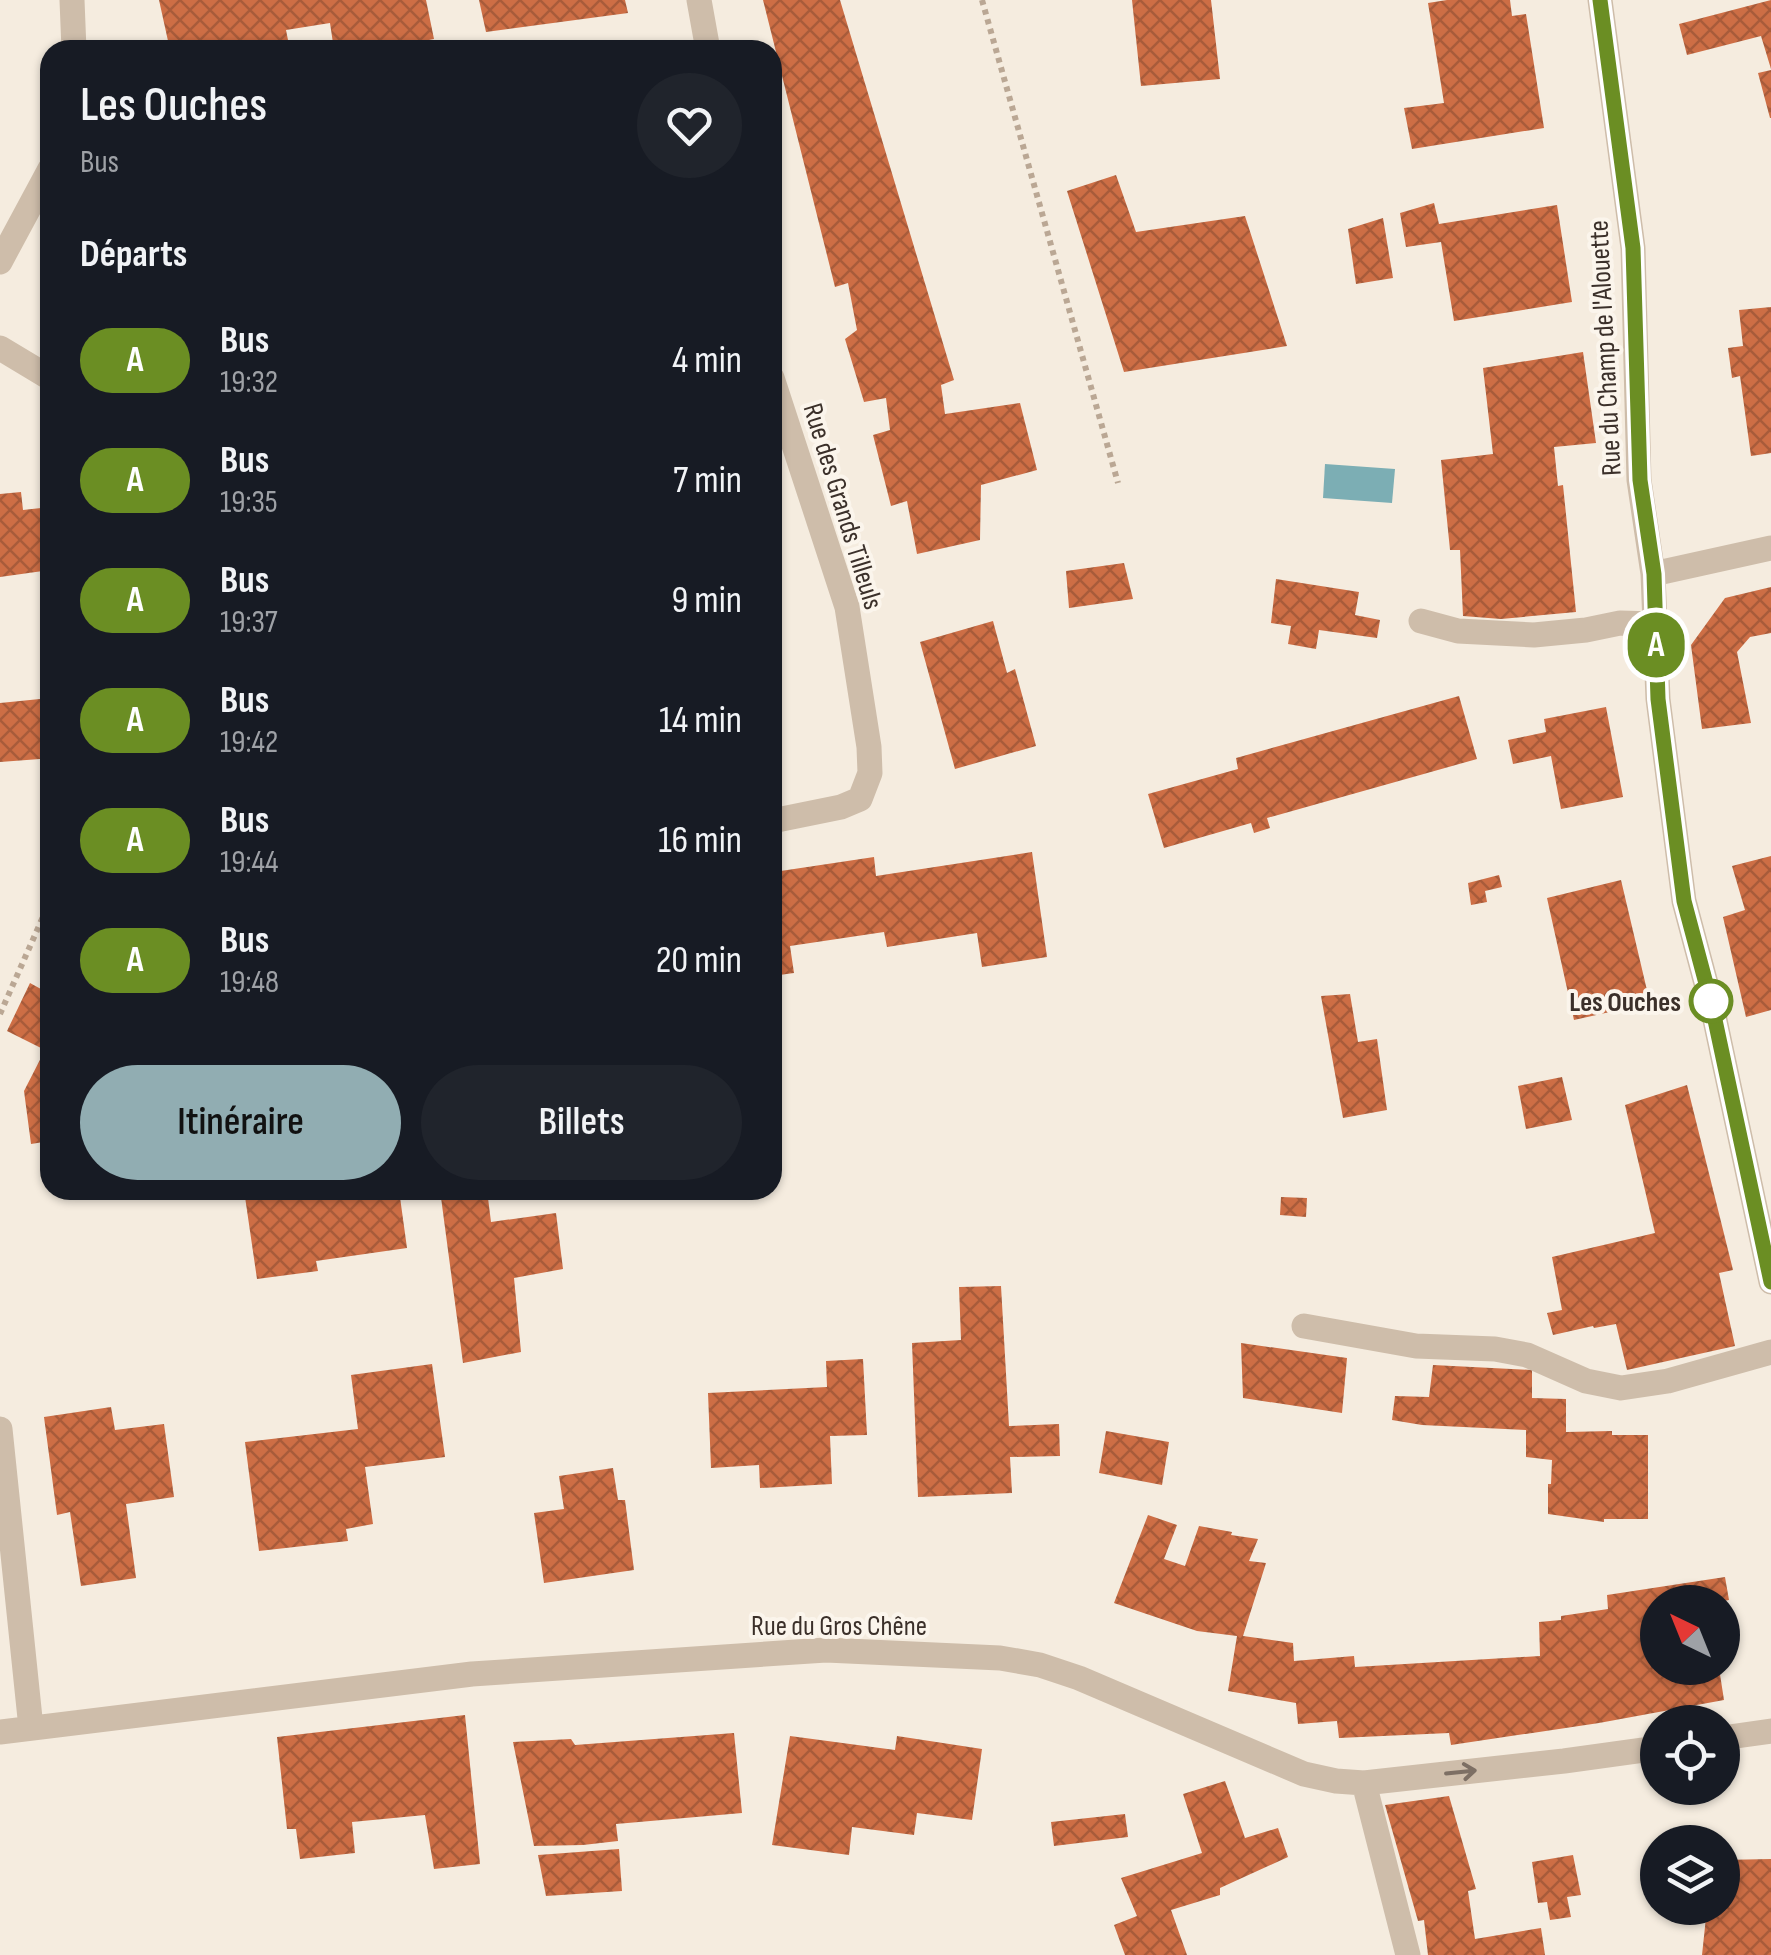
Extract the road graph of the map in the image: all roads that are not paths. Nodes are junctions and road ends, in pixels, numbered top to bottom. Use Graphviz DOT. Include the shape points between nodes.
graph roads {
  1 [pos="72,0"];
  2 [pos="699,0"];
  3 [pos="1600,0"];
  4 [pos="74,40"];
  5 [pos="706,40"];
  6 [pos="40,188"];
  7 [pos="0,262"];
  8 [pos="0,348"];
  9 [pos="40,372"];
  10 [pos="782,408"];
  11 [pos="1771,548"];
  12 [pos="1654,574"];
  13 [pos="1422,622"];
  14 [pos="1655,624"];
  15 [pos="782,819"];
  16 [pos="1768,1253"];
  17 [pos="1771,1282"];
  18 [pos="1304,1326"];
  19 [pos="1771,1352"];
  20 [pos="0,1429"];
  21 [pos="32,1728"];
  22 [pos="1771,1731"];
  23 [pos="0,1732"];
  24 [pos="1740,1735"];
  25 [pos="1640,1750"];
  26 [pos="1364,1782"];
  27 [pos="1408,1955"];
  1 -- 4 [label="street"];
  2 -- 5 [label="street"];
  3 -- 12 [label="street, Rue du Champ de l'Alouette" via="1633,248 1640,480"];
  6 -- 7 [label="street"];
  8 -- 9 [label="street"];
  10 -- 15 [label="street, Rue des Grands Tilleuls" via="847,606 870,773 860,798"];
  11 -- 12 [label="street"];
  12 -- 14 [label="street, Rue du Champ de l'Alouette"];
  13 -- 14 [label="street" via="1534,635"];
  14 -- 16 [label="street, Rue du Champ de l'Alouette" via="1684,901"];
  16 -- 17 [label="street, Rue du Champ de l'Alouette"];
  18 -- 19 [label="street" via="1416,1346 1527,1355 1621,1388"];
  20 -- 21 [label="street"];
  21 -- 23 [label="street, Rue du Gros Chêne"];
  21 -- 26 [label="street, Rue du Gros Chêne" via="472,1674 826,1650 1040,1665 1304,1774"];
  22 -- 24 [label="street"];
  26 -- 25 [label="street, Rue du Gros Chêne, one-way"];
  26 -- 27 [label="street"];
}
